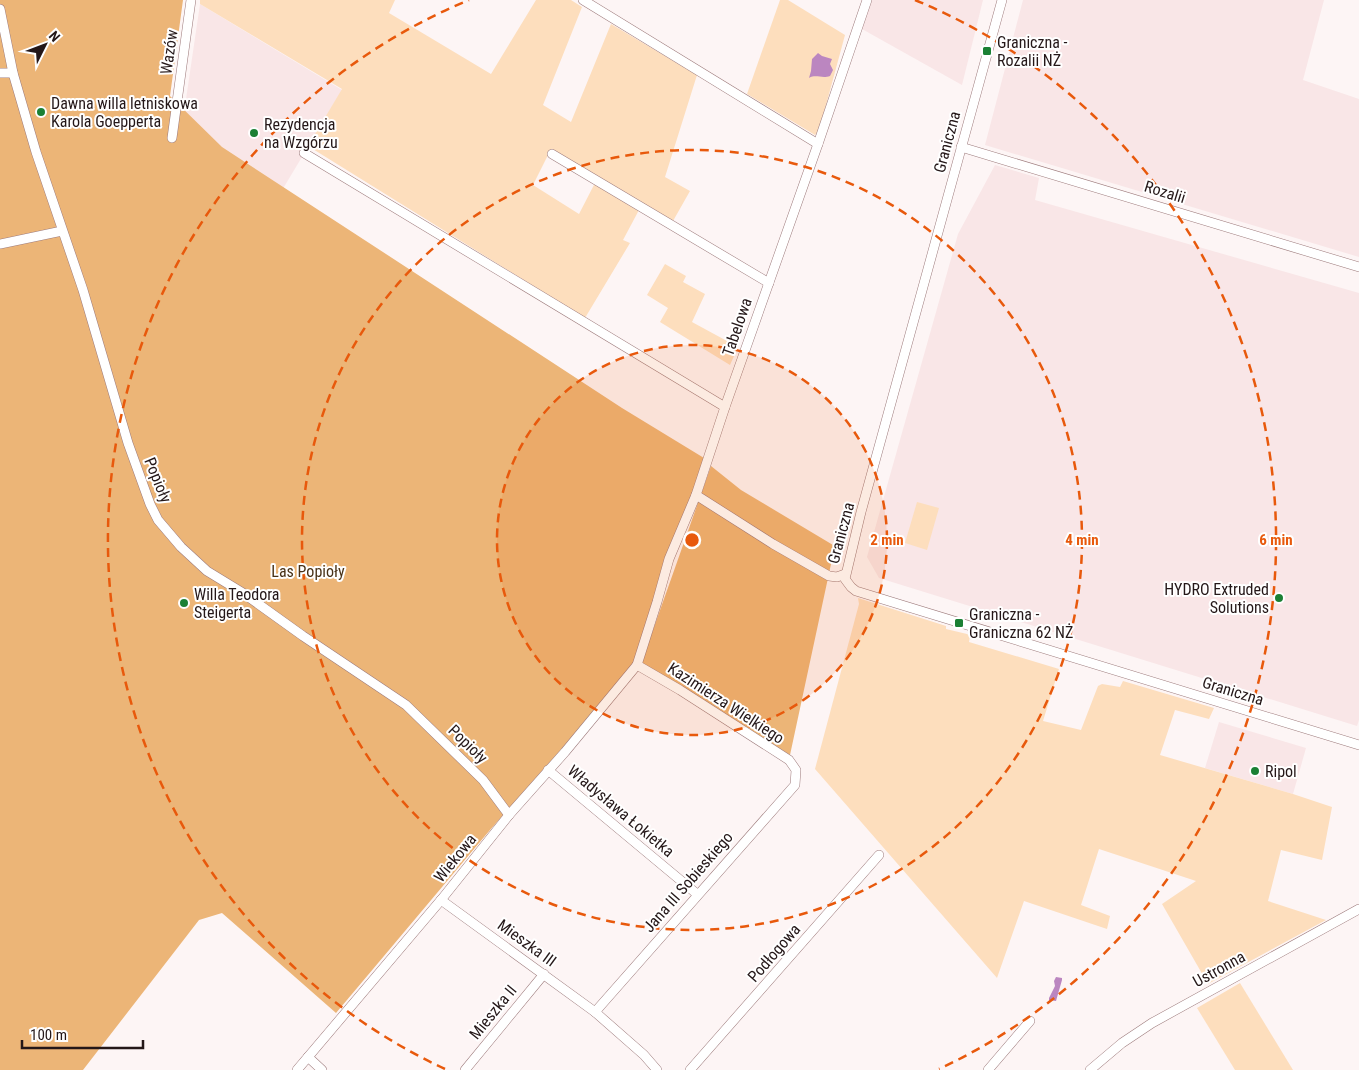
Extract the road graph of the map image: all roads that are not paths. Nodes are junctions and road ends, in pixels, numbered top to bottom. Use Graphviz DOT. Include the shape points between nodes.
graph roads {
  1 [pos="191,0"];
  2 [pos="583,0"];
  3 [pos="867,0"];
  4 [pos="1002,0"];
  5 [pos="0,9"];
  6 [pos="0,73"];
  7 [pos="13,73"];
  8 [pos="172,138"];
  9 [pos="818,144"];
  10 [pos="961,147"];
  11 [pos="304,153"];
  12 [pos="552,154"];
  13 [pos="62,231"];
  14 [pos="0,244"];
  15 [pos="1359,267"];
  16 [pos="769,283"];
  17 [pos="725,407"];
  18 [pos="696,495"];
  19 [pos="845,574"];
  20 [pos="637,665"];
  21 [pos="1359,745"];
  22 [pos="548,770"];
  23 [pos="796,770"];
  24 [pos="509,815"];
  25 [pos="879,855"];
  26 [pos="697,894"];
  27 [pos="441,900"];
  28 [pos="1359,909"];
  29 [pos="544,974"];
  30 [pos="595,1012"];
  31 [pos="1030,1021"];
  32 [pos="308,1057"];
  33 [pos="297,1070"];
  34 [pos="322,1070"];
  35 [pos="465,1070"];
  36 [pos="657,1070"];
  37 [pos="690,1070"];
  38 [pos="988,1070"];
  39 [pos="1090,1070"];
  1 -- 8 [label="street, Wazów"];
  2 -- 9 [label="street"];
  3 -- 9 [label="street, Tabelowa"];
  4 -- 10 [label="street, Graniczna"];
  5 -- 7 [label="street, Popioły"];
  6 -- 7 [label="street"];
  7 -- 13 [label="street, Popioły"];
  9 -- 16 [label="street, Tabelowa"];
  10 -- 15 [label="street, Rozalii"];
  10 -- 19 [label="street, Graniczna"];
  11 -- 17 [label="street"];
  12 -- 16 [label="street"];
  13 -- 14 [label="street"];
  13 -- 24 [label="street, Popioły" via="83,290 128,444 158,520 207,571 406,705 483,780"];
  16 -- 17 [label="street, Tabelowa"];
  17 -- 18 [label="street, Tabelowa"];
  18 -- 19 [label="street" via="829,576"];
  18 -- 20 [label="street, Tabelowa" via="668,560"];
  19 -- 21 [label="street, Graniczna" via="847,582 856,591"];
  20 -- 22 [label="street, Wiekowa"];
  20 -- 23 [label="street, Kazimierza Wielkiego" via="789,760"];
  22 -- 24 [label="street, Wiekowa"];
  22 -- 26 [label="street, Władysława Łokietka"];
  23 -- 26 [label="street, Jana III Sobieskiego" via="795,785"];
  24 -- 27 [label="street, Wiekowa"];
  25 -- 37 [label="street, Podłogowa"];
  26 -- 30 [label="street, Jana III Sobieskiego"];
  27 -- 29 [label="street, Mieszka III"];
  27 -- 32 [label="street, Wiekowa"];
  28 -- 39 [label="street, Ustronna" via="1152,1023"];
  29 -- 30 [label="street, Mieszka III"];
  29 -- 35 [label="street, Mieszka II"];
  30 -- 36 [label="street, Mieszka III"];
  31 -- 38 [label="street"];
  32 -- 33 [label="street, Wiekowa"];
  32 -- 34 [label="street"];
}
